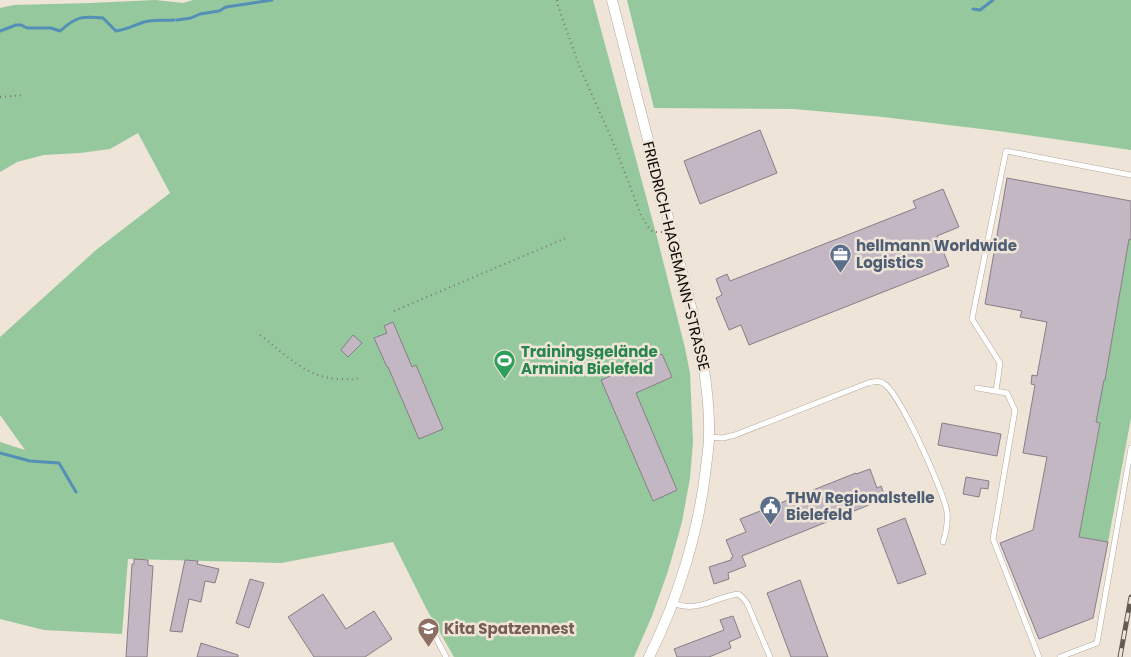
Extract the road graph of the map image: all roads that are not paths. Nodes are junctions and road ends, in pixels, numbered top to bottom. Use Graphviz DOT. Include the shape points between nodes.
graph roads {
  1 [pos="612,0"];
  2 [pos="1131,175"];
  3 [pos="977,388"];
  4 [pos="996,391"];
  5 [pos="709,438"];
  6 [pos="1131,448"];
  7 [pos="943,542"];
  8 [pos="672,603"];
  9 [pos="435,636"];
  10 [pos="446,657"];
  11 [pos="649,657"];
  12 [pos="770,657"];
  13 [pos="1039,657"];
  14 [pos="1060,657"];
  1 -- 5 [label="street, FRIEDRICH-HAGEMANN-STRASSE" via="698,334 705,371"];
  2 -- 4 [label="lane" via="1006,151 972,319 1000,364"];
  3 -- 4 [label="lane"];
  4 -- 13 [label="lane" via="1007,393 1015,410 993,539"];
  5 -- 7 [label="lane" via="735,435 868,383 882,382 889,387 907,419 940,490 947,513"];
  5 -- 8 [label="street, FRIEDRICH-HAGEMANN-STRASSE" via="704,487 692,543"];
  6 -- 14 [label="lane" via="1097,643"];
  8 -- 11 [label="street, FRIEDRICH-HAGEMANN-STRASSE"];
  8 -- 12 [label="lane" via="695,606 738,594 747,603"];
  9 -- 10 [label="lane"];
}
